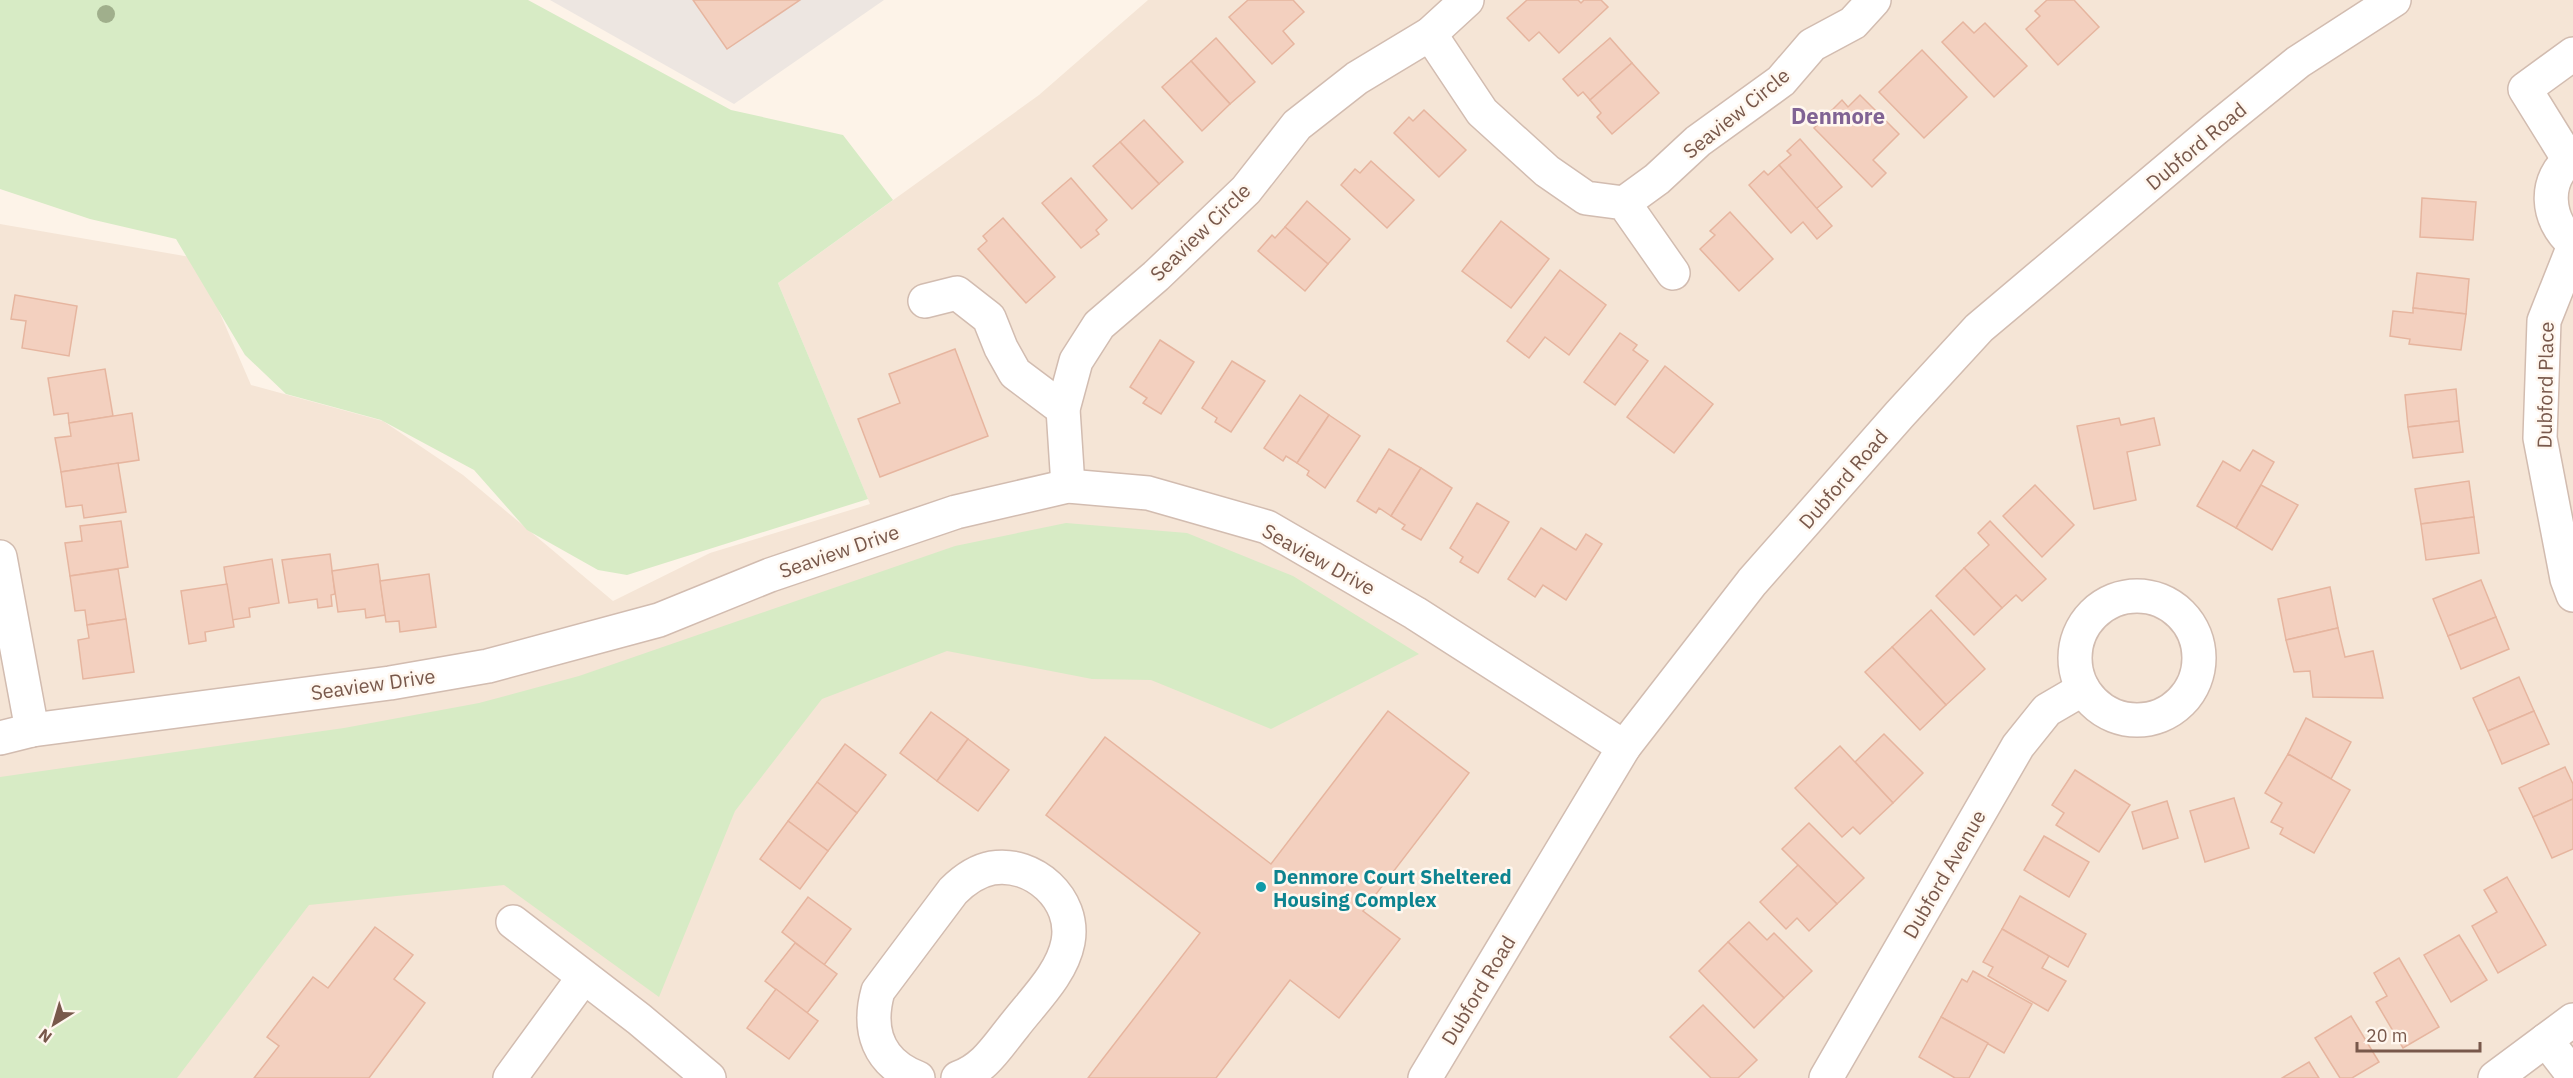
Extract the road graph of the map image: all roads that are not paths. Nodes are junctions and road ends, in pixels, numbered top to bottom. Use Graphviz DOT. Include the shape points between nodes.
graph roads {
  1 [pos="1467,0"];
  2 [pos="1874,0"];
  3 [pos="2394,0"];
  4 [pos="1430,34"];
  5 [pos="2573,54"];
  6 [pos="2571,158"];
  7 [pos="1624,203"];
  8 [pos="2573,243"];
  9 [pos="2573,248"];
  10 [pos="1673,273"];
  11 [pos="925,301"];
  12 [pos="1063,409"];
  13 [pos="1068,486"];
  14 [pos="0,556"];
  15 [pos="2573,595"];
  16 [pos="2083,689"];
  17 [pos="32,730"];
  18 [pos="0,738"];
  19 [pos="1624,747"];
  20 [pos="513,922"];
  21 [pos="583,978"];
  22 [pos="2573,1020"];
  23 [pos="2546,1040"];
  24 [pos="880,1069"];
  25 [pos="2573,1075"];
  26 [pos="510,1078"];
  27 [pos="709,1078"];
  28 [pos="918,1078"];
  29 [pos="958,1078"];
  30 [pos="1425,1078"];
  31 [pos="1826,1078"];
  32 [pos="2495,1078"];
  1 -- 4 [label="street, Seaview Circle"];
  2 -- 7 [label="street, Seaview Circle" via="1853,23 1812,45 1781,81 1698,141"];
  3 -- 19 [label="street, Dubford Road" via="2298,62 1979,328 1752,582"];
  4 -- 7 [label="street" via="1482,112 1548,171 1586,198"];
  4 -- 12 [label="street, Seaview Circle" via="1357,78 1297,125 1246,190 1099,325 1076,361"];
  5 -- 6 [label="street" via="2525,89"];
  6 -- 8 [label="street" via="2556,178 2551,201 2558,225"];
  7 -- 10 [label="street"];
  9 -- 15 [label="street, Dubford Place" via="2544,321 2540,438 2566,579"];
  11 -- 12 [label="street" via="957,293 981,311 989,318 1015,373"];
  12 -- 13 [label="street, Seaview Circle"];
  13 -- 17 [label="street, Seaview Drive" via="956,512 770,575 659,620 488,666"];
  13 -- 19 [label="street, Seaview Drive" via="1148,493 1267,527 1414,613"];
  14 -- 17 [label="street"];
  16 -- 31 [label="street, Dubford Avenue" via="2047,710 2018,746"];
  17 -- 18 [label="street, Seaview Drive"];
  19 -- 30 [label="street, Dubford Road"];
  20 -- 21 [label="street"];
  21 -- 26 [label="street"];
  21 -- 27 [label="street"];
  22 -- 23 [label="street"];
  23 -- 25 [label="street"];
  23 -- 32 [label="street"];
  24 -- 28 [label="street"];
  24 -- 29 [label="street" via="873,1023 878,991 964,880 989,868 1024,871 1045,882 1055,893 1065,910 1068,943 1056,972 981,1067"];
}
